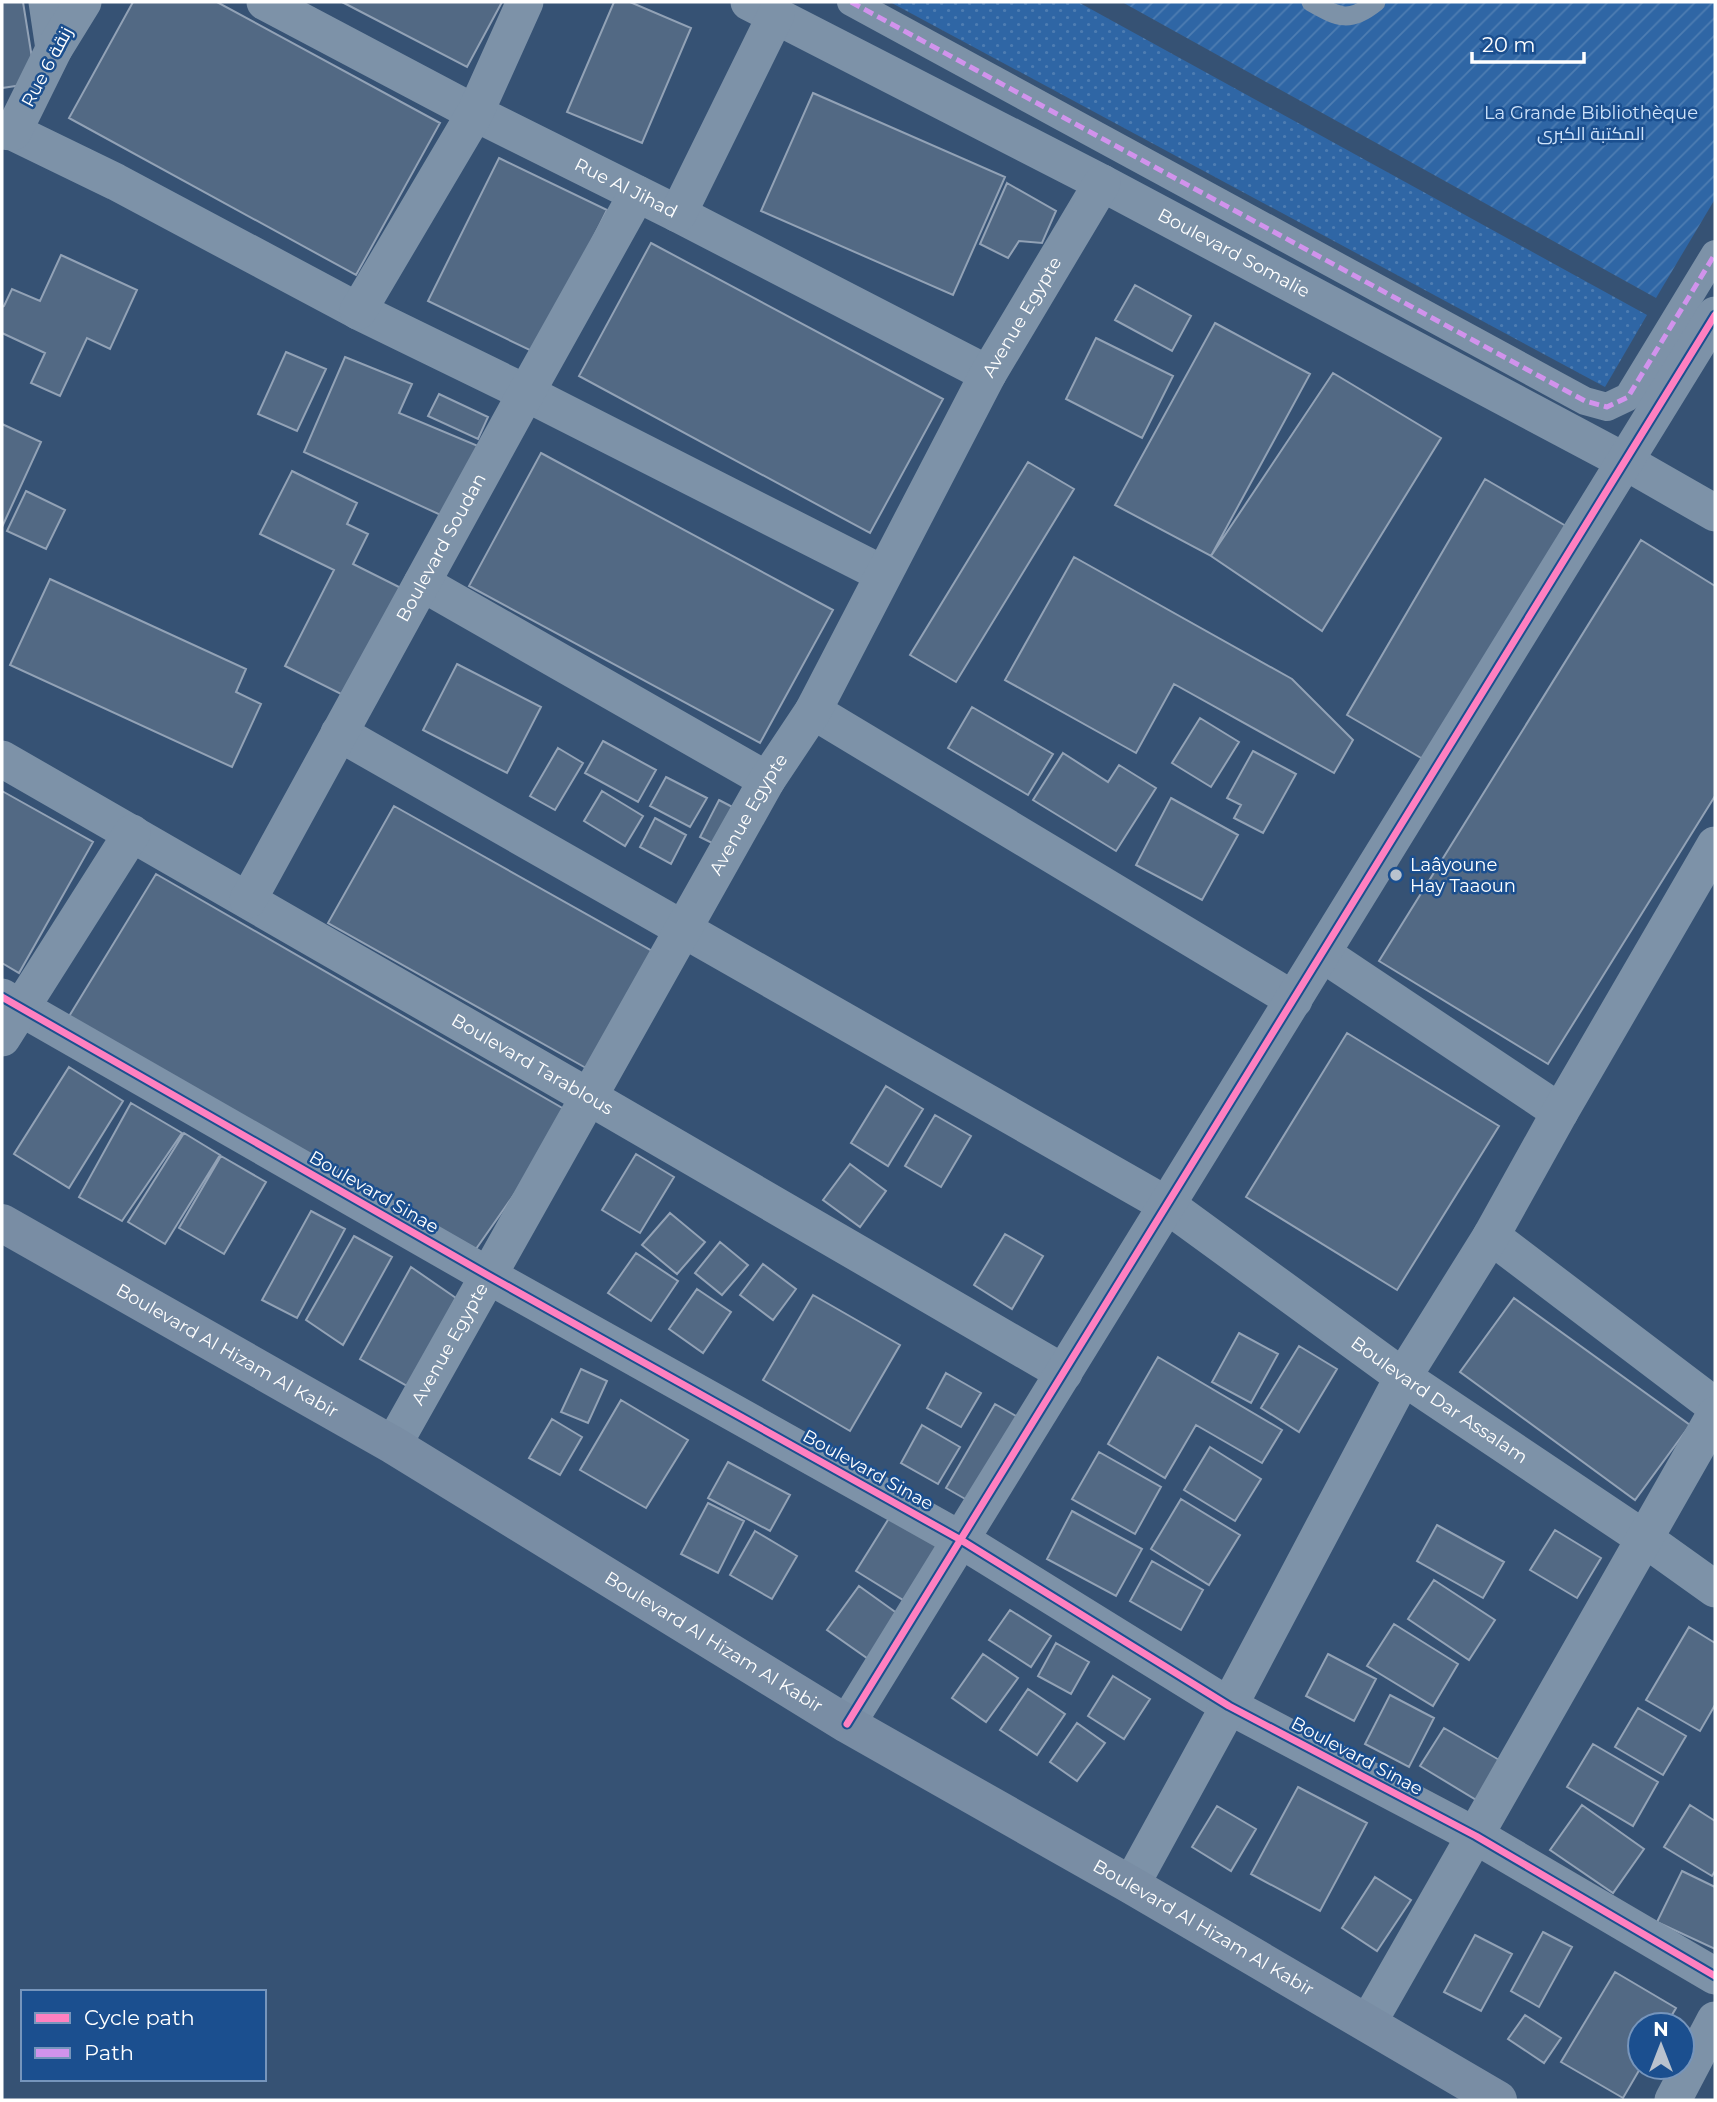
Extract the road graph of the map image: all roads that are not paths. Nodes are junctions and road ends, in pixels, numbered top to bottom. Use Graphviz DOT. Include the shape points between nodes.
graph roads {
  1 [pos="47,2"];
  2 [pos="83,2"];
  3 [pos="265,2"];
  4 [pos="525,2"];
  5 [pos="851,2"];
  6 [pos="1311,2"];
  7 [pos="1376,2"];
  8 [pos="763,9"];
  9 [pos="54,49"];
  10 [pos="475,113"];
  11 [pos="7,132"];
  12 [pos="1102,183"];
  13 [pos="637,194"];
  14 [pos="678,214"];
  15 [pos="1715,254"];
  16 [pos="358,311"];
  17 [pos="1715,316"];
  18 [pos="988,374"];
  19 [pos="526,393"];
  20 [pos="1626,463"];
  21 [pos="1715,513"];
  22 [pos="883,574"];
  23 [pos="422,583"];
  24 [pos="813,711"];
  25 [pos="339,733"];
  26 [pos="2,759"];
  27 [pos="767,780"];
  28 [pos="132,833"];
  29 [pos="1715,845"];
  30 [pos="248,900"];
  31 [pos="683,929"];
  32 [pos="1323,954"];
  33 [pos="1294,1000"];
  34 [pos="11,1002"];
  35 [pos="2,1038"];
  36 [pos="589,1097"];
  37 [pos="1560,1112"];
  38 [pos="1167,1205"];
  39 [pos="2,1223"];
  40 [pos="1491,1236"];
  41 [pos="489,1276"];
  42 [pos="1063,1373"];
  43 [pos="1403,1377"];
  44 [pos="1715,1406"];
  45 [pos="1715,1415"];
  46 [pos="393,1445"];
  47 [pos="1645,1539"];
  48 [pos="961,1540"];
  49 [pos="1715,1589"];
  50 [pos="1229,1706"];
  51 [pos="847,1724"];
  52 [pos="1476,1836"];
  53 [pos="1130,1885"];
  54 [pos="1715,1976"];
  55 [pos="1715,2020"];
  56 [pos="1368,2024"];
  57 [pos="1498,2100"];
  58 [pos="1673,2100"];
  1 -- 9 [label="street"];
  2 -- 9 [label="street, Rue 6 زنقة"];
  3 -- 10 [label="street, Rue Al Jihad"];
  4 -- 10 [label="street"];
  5 -- 15 [label="street" via="1585,401 1607,407 1628,397"];
  6 -- 7 [label="lane" via="1332,13 1352,16"];
  8 -- 12 [label="street, Boulevard Somalie"];
  8 -- 14 [label="street"];
  9 -- 11 [label="street, Rue 6 زنقة"];
  10 -- 13 [label="street, Rue Al Jihad"];
  10 -- 16 [label="street"];
  11 -- 16 [label="street" via="116,182"];
  12 -- 18 [label="street, Avenue Egypte"];
  12 -- 20 [label="street, Boulevard Somalie"];
  13 -- 14 [label="street, Rue Al Jihad"];
  13 -- 19 [label="street, Boulevard Soudan"];
  14 -- 18 [label="street, Rue Al Jihad"];
  16 -- 19 [label="street"];
  17 -- 20 [label="street"];
  18 -- 22 [label="street, Avenue Egypte"];
  19 -- 22 [label="street"];
  19 -- 23 [label="street, Boulevard Soudan"];
  20 -- 21 [label="street, Boulevard Somalie"];
  20 -- 32 [label="street"];
  22 -- 24 [label="street, Avenue Egypte"];
  23 -- 25 [label="street, Boulevard Soudan"];
  23 -- 27 [label="street"];
  24 -- 27 [label="street, Avenue Egypte"];
  24 -- 33 [label="street"];
  25 -- 30 [label="street, Boulevard Soudan"];
  25 -- 31 [label="street, Boulevard Dar Assalam"];
  26 -- 28 [label="street, Boulevard Tarablous"];
  27 -- 31 [label="street, Avenue Egypte"];
  28 -- 30 [label="street, Boulevard Tarablous"];
  28 -- 34 [label="street"];
  29 -- 37 [label="street"];
  30 -- 36 [label="street, Boulevard Tarablous"];
  31 -- 36 [label="street, Avenue Egypte"];
  31 -- 38 [label="street, Boulevard Dar Assalam"];
  32 -- 33 [label="street"];
  32 -- 37 [label="street"];
  33 -- 38 [label="street"];
  34 -- 35 [label="street"];
  34 -- 41 [label="street, Boulevard Sinae"];
  36 -- 41 [label="street, Avenue Egypte"];
  36 -- 42 [label="street, Boulevard Tarablous"];
  37 -- 40 [label="street"];
  38 -- 42 [label="street"];
  38 -- 43 [label="street, Boulevard Dar Assalam"];
  39 -- 46 [label="main road, Boulevard Al Hizam Al Kabir"];
  40 -- 43 [label="street"];
  40 -- 44 [label="street"];
  41 -- 46 [label="street, Avenue Egypte"];
  41 -- 48 [label="street, Boulevard Sinae"];
  42 -- 48 [label="street"];
  43 -- 47 [label="street, Boulevard Dar Assalam"];
  43 -- 50 [label="street"];
  45 -- 47 [label="street"];
  46 -- 51 [label="main road, Boulevard Al Hizam Al Kabir"];
  47 -- 49 [label="street, Boulevard Dar Assalam"];
  47 -- 52 [label="street"];
  48 -- 50 [label="street, Boulevard Sinae"];
  48 -- 51 [label="street"];
  50 -- 52 [label="street, Boulevard Sinae"];
  50 -- 53 [label="street"];
  51 -- 53 [label="main road, Boulevard Al Hizam Al Kabir"];
  52 -- 54 [label="street, Boulevard Sinae"];
  52 -- 56 [label="street"];
  53 -- 56 [label="main road, Boulevard Al Hizam Al Kabir"];
  55 -- 58 [label="street"];
  56 -- 57 [label="main road, Boulevard Al Hizam Al Kabir"];
}
